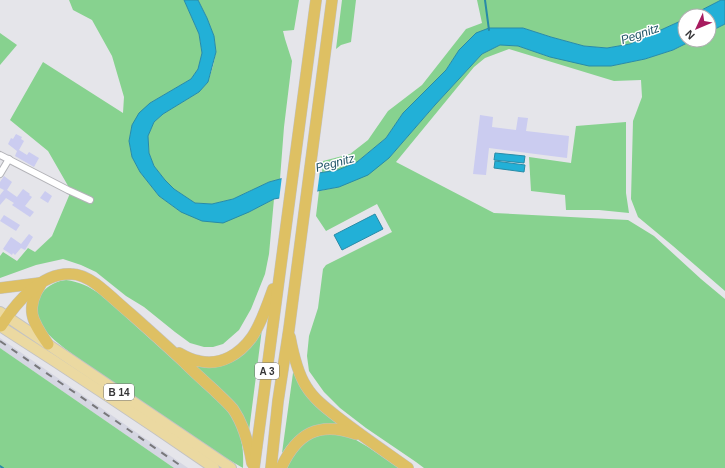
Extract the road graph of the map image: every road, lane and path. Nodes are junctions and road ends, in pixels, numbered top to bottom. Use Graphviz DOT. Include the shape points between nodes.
graph roads {
  1 [pos="316,0"];
  2 [pos="332,0"];
  3 [pos="0,155"];
  4 [pos="9,159"];
  5 [pos="0,174"];
  6 [pos="90,200"];
  7 [pos="279,273"];
  8 [pos="43,282"];
  9 [pos="0,288"];
  10 [pos="2,320"];
  11 [pos="289,329"];
  12 [pos="48,344"];
  13 [pos="170,349"];
  14 [pos="366,438"];
  15 [pos="214,468"];
  16 [pos="230,468"];
  17 [pos="253,468"];
  18 [pos="271,468"];
  19 [pos="281,468"];
  20 [pos="408,468"];
  1 -- 7 [label="highway, A 3"];
  2 -- 11 [label="highway, A 3"];
  3 -- 4 [label="street"];
  4 -- 5 [label="street"];
  4 -- 6 [label="street"];
  7 -- 13 [label="highway" via="253,336 237,353 227,359 200,362"];
  7 -- 17 [label="highway, A 3"];
  8 -- 9 [label="highway"];
  8 -- 10 [label="highway"];
  8 -- 12 [label="highway" via="35,296 32,312 34,321"];
  8 -- 13 [label="highway" via="63,274 87,278"];
  10 -- 12 [label="main road, B 14"];
  10 -- 15 [label="main road, B 14" via="67,368"];
  11 -- 14 [label="highway" via="299,371 308,390"];
  11 -- 18 [label="highway, A 3"];
  12 -- 16 [label="main road, B 14"];
  13 -- 17 [label="highway" via="232,409 244,432"];
  14 -- 19 [label="highway" via="336,428 314,431 298,442"];
  14 -- 20 [label="highway"];
}
